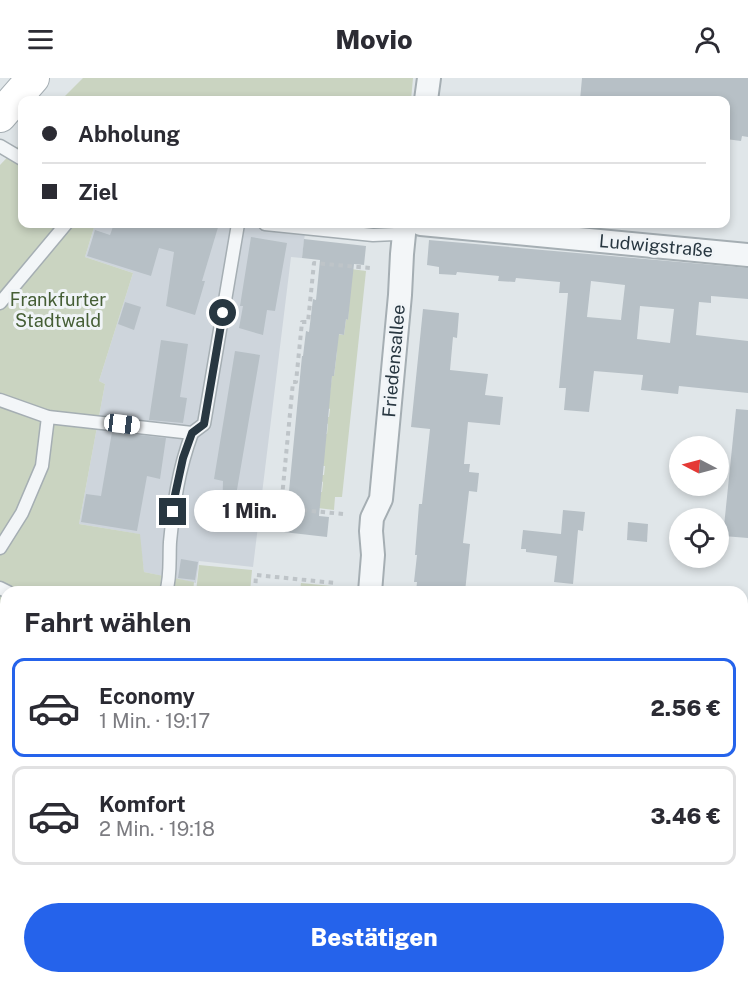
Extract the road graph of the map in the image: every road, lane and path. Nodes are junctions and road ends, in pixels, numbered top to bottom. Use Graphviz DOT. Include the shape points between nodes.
graph roads {
  1 [pos="33,78"];
  2 [pos="429,78"];
  3 [pos="427,96"];
  4 [pos="0,116"];
  5 [pos="0,146"];
  6 [pos="18,157"];
  7 [pos="63,228"];
  8 [pos="237,228"];
  9 [pos="304,228"];
  10 [pos="410,228"];
  11 [pos="748,255"];
  12 [pos="370,268"];
  13 [pos="0,303"];
  14 [pos="0,400"];
  15 [pos="48,417"];
  16 [pos="192,433"];
  17 [pos="343,514"];
  18 [pos="0,548"];
  19 [pos="335,583"];
  20 [pos="168,586"];
  21 [pos="255,586"];
  22 [pos="371,586"];
  1 -- 4 [label="main road"];
  2 -- 3 [label="street"];
  5 -- 6 [label="lane"];
  7 -- 13 [label="lane"];
  8 -- 16 [label="lane" via="204,424"];
  9 -- 10 [label="lane" via="373,235 395,234"];
  10 -- 11 [label="street, Ludwigstraße"];
  10 -- 22 [label="street, Friedensallee" via="381,499 372,518"];
  12 -- 17 [label="path" via="314,262 308,322 302,322 293,382 281,508"];
  14 -- 15 [label="lane"];
  15 -- 16 [label="lane"];
  15 -- 18 [label="lane" via="42,466 22,513"];
  16 -- 20 [label="lane" via="175,495"];
  19 -- 21 [label="path" via="256,575"];
}
